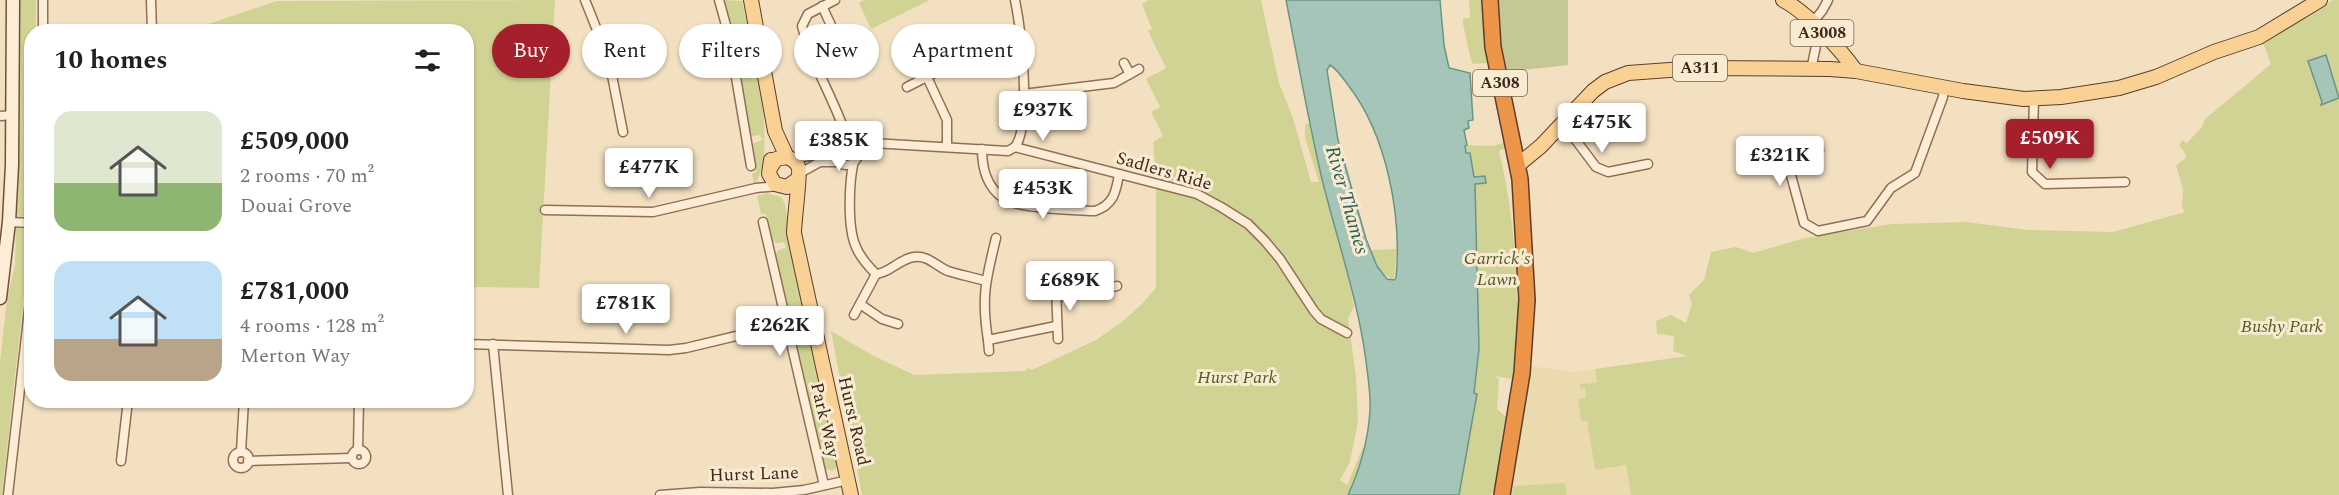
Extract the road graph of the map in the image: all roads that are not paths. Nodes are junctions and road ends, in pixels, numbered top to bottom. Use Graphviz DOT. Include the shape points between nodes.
graph roads {
  1 [pos="13,0"];
  2 [pos="43,0"];
  3 [pos="151,0"];
  4 [pos="585,0"];
  5 [pos="719,0"];
  6 [pos="751,0"];
  7 [pos="1015,0"];
  8 [pos="1490,0"];
  9 [pos="1828,0"];
  10 [pos="2320,0"];
  11 [pos="1788,1"];
  12 [pos="828,2"];
  13 [pos="43,24"];
  14 [pos="152,24"];
  15 [pos="803,24"];
  16 [pos="833,24"];
  17 [pos="1816,27"];
  18 [pos="1124,63"];
  19 [pos="1139,69"];
  20 [pos="1811,70"];
  21 [pos="1856,71"];
  22 [pos="1130,74"];
  23 [pos="823,78"];
  24 [pos="925,78"];
  25 [pos="928,78"];
  26 [pos="908,87"];
  27 [pos="1944,87"];
  28 [pos="1023,94"];
  29 [pos="2034,98"];
  30 [pos="6,116"];
  31 [pos="842,122"];
  32 [pos="1563,123"];
  33 [pos="623,132"];
  34 [pos="775,132"];
  35 [pos="837,145"];
  36 [pos="946,146"];
  37 [pos="1015,147"];
  38 [pos="982,149"];
  39 [pos="854,150"];
  40 [pos="1819,150"];
  41 [pos="790,158"];
  42 [pos="840,163"];
  43 [pos="1648,164"];
  44 [pos="1518,165"];
  45 [pos="751,166"];
  46 [pos="769,171"];
  47 [pos="1119,174"];
  48 [pos="799,176"];
  49 [pos="2125,182"];
  50 [pos="781,187"];
  51 [pos="756,188"];
  52 [pos="850,189"];
  53 [pos="545,210"];
  54 [pos="794,214"];
  55 [pos="6,215"];
  56 [pos="24,221"];
  57 [pos="763,222"];
  58 [pos="996,238"];
  59 [pos="876,274"];
  60 [pos="985,281"];
  61 [pos="1117,286"];
  62 [pos="0,298"];
  63 [pos="860,304"];
  64 [pos="854,315"];
  65 [pos="786,324"];
  66 [pos="898,324"];
  67 [pos="1056,326"];
  68 [pos="1347,333"];
  69 [pos="1059,339"];
  70 [pos="988,340"];
  71 [pos="474,344"];
  72 [pos="494,344"];
  73 [pos="988,351"];
  74 [pos="24,354"];
  75 [pos="127,408"];
  76 [pos="244,408"];
  77 [pos="359,408"];
  78 [pos="358,450"];
  79 [pos="242,452"];
  80 [pos="352,458"];
  81 [pos="122,461"];
  82 [pos="248,461"];
  83 [pos="848,480"];
  84 [pos="824,485"];
  85 [pos="754,494"];
  86 [pos="8,495"];
  87 [pos="508,495"];
  88 [pos="660,495"];
  89 [pos="851,495"];
  90 [pos="1502,495"];
  1 -- 30 [label="main road"];
  2 -- 13 [label="street"];
  3 -- 14 [label="street"];
  4 -- 33 [label="street" via="609,60"];
  5 -- 45 [label="street" via="729,36"];
  6 -- 34 [label="main road"];
  7 -- 28 [label="street" via="1022,36"];
  8 -- 44 [label="highway, A308" via="1493,47"];
  9 -- 17 [label="street"];
  10 -- 29 [label="main road, A311" via="2259,37 2156,77 2119,88"];
  11 -- 17 [label="main road, A3008"];
  12 -- 15 [label="street" via="808,14"];
  12 -- 16 [label="street"];
  17 -- 20 [label="street"];
  17 -- 21 [label="main road, A3008"];
  18 -- 22 [label="street"];
  19 -- 22 [label="street"];
  20 -- 21 [label="main road, A311"];
  20 -- 32 [label="main road, A311" via="1697,68 1628,73 1593,91"];
  21 -- 27 [label="main road, A311"];
  22 -- 28 [label="street" via="1114,83"];
  23 -- 31 [label="street"];
  24 -- 26 [label="street"];
  25 -- 36 [label="street" via="947,120"];
  27 -- 29 [label="main road, A311"];
  27 -- 40 [label="street" via="1915,173 1891,188 1867,221 1824,231 1804,223 1786,157"];
  28 -- 37 [label="street" via="1022,132"];
  29 -- 49 [label="street" via="2032,172 2045,184"];
  30 -- 55 [label="main road"];
  31 -- 35 [label="street"];
  31 -- 39 [label="street"];
  32 -- 43 [label="street" via="1602,171"];
  32 -- 44 [label="main road, A311"];
  34 -- 41 [label="main road"];
  34 -- 46 [label="main road"];
  35 -- 39 [label="street"];
  35 -- 41 [label="street" via="814,155"];
  35 -- 42 [label="street" via="834,156"];
  36 -- 38 [label="street, Sadlers Ride"];
  36 -- 39 [label="street, Sadlers Ride" via="882,145"];
  37 -- 38 [label="street, Sadlers Ride" via="1008,151"];
  37 -- 47 [label="street, Sadlers Ride"];
  38 -- 47 [label="street" via="985,175 1003,199 1016,204 1095,211 1113,200"];
  39 -- 42 [label="street" via="848,164"];
  39 -- 52 [label="street"];
  41 -- 46 [label="main road" via="776,159"];
  41 -- 48 [label="main road" via="798,165"];
  42 -- 48 [label="street" via="820,162"];
  42 -- 52 [label="street"];
  44 -- 90 [label="highway, A308" via="1527,322"];
  46 -- 50 [label="main road" via="772,181"];
  46 -- 51 [label="street"];
  47 -- 68 [label="street, Sadlers Ride" via="1197,194 1248,224 1280,259 1321,319"];
  48 -- 50 [label="main road" via="791,186"];
  48 -- 54 [label="main road, Hurst Road"];
  50 -- 51 [label="street"];
  50 -- 54 [label="main road, Hurst Road"];
  51 -- 53 [label="street" via="653,213"];
  52 -- 59 [label="street" via="854,240"];
  54 -- 83 [label="main road, Hurst Road" via="803,280"];
  55 -- 56 [label="street"];
  55 -- 62 [label="main road"];
  57 -- 65 [label="street, Park Way"];
  58 -- 60 [label="street"];
  59 -- 60 [label="street" via="917,256 948,271"];
  59 -- 63 [label="street"];
  60 -- 70 [label="street"];
  61 -- 67 [label="street" via="1073,296 1056,292"];
  63 -- 64 [label="street"];
  63 -- 66 [label="street" via="882,319"];
  65 -- 72 [label="street" via="669,350"];
  65 -- 84 [label="street, Park Way"];
  67 -- 69 [label="street"];
  67 -- 70 [label="street"];
  70 -- 73 [label="street"];
  71 -- 72 [label="street"];
  72 -- 87 [label="street"];
  74 -- 86 [label="street"];
  75 -- 81 [label="street"];
  76 -- 79 [label="street"];
  77 -- 78 [label="street"];
  78 -- 80 [label="street"];
  78 -- 80 [label="street" via="366,455 364,462 357,464"];
  79 -- 82 [label="street"];
  79 -- 82 [label="street" via="234,456 234,464 242,467"];
  80 -- 82 [label="street"];
  83 -- 84 [label="street, Hurst Lane"];
  83 -- 89 [label="main road, Hurst Road"];
  84 -- 85 [label="street, Hurst Lane"];
  85 -- 88 [label="street, Hurst Lane"];
}
